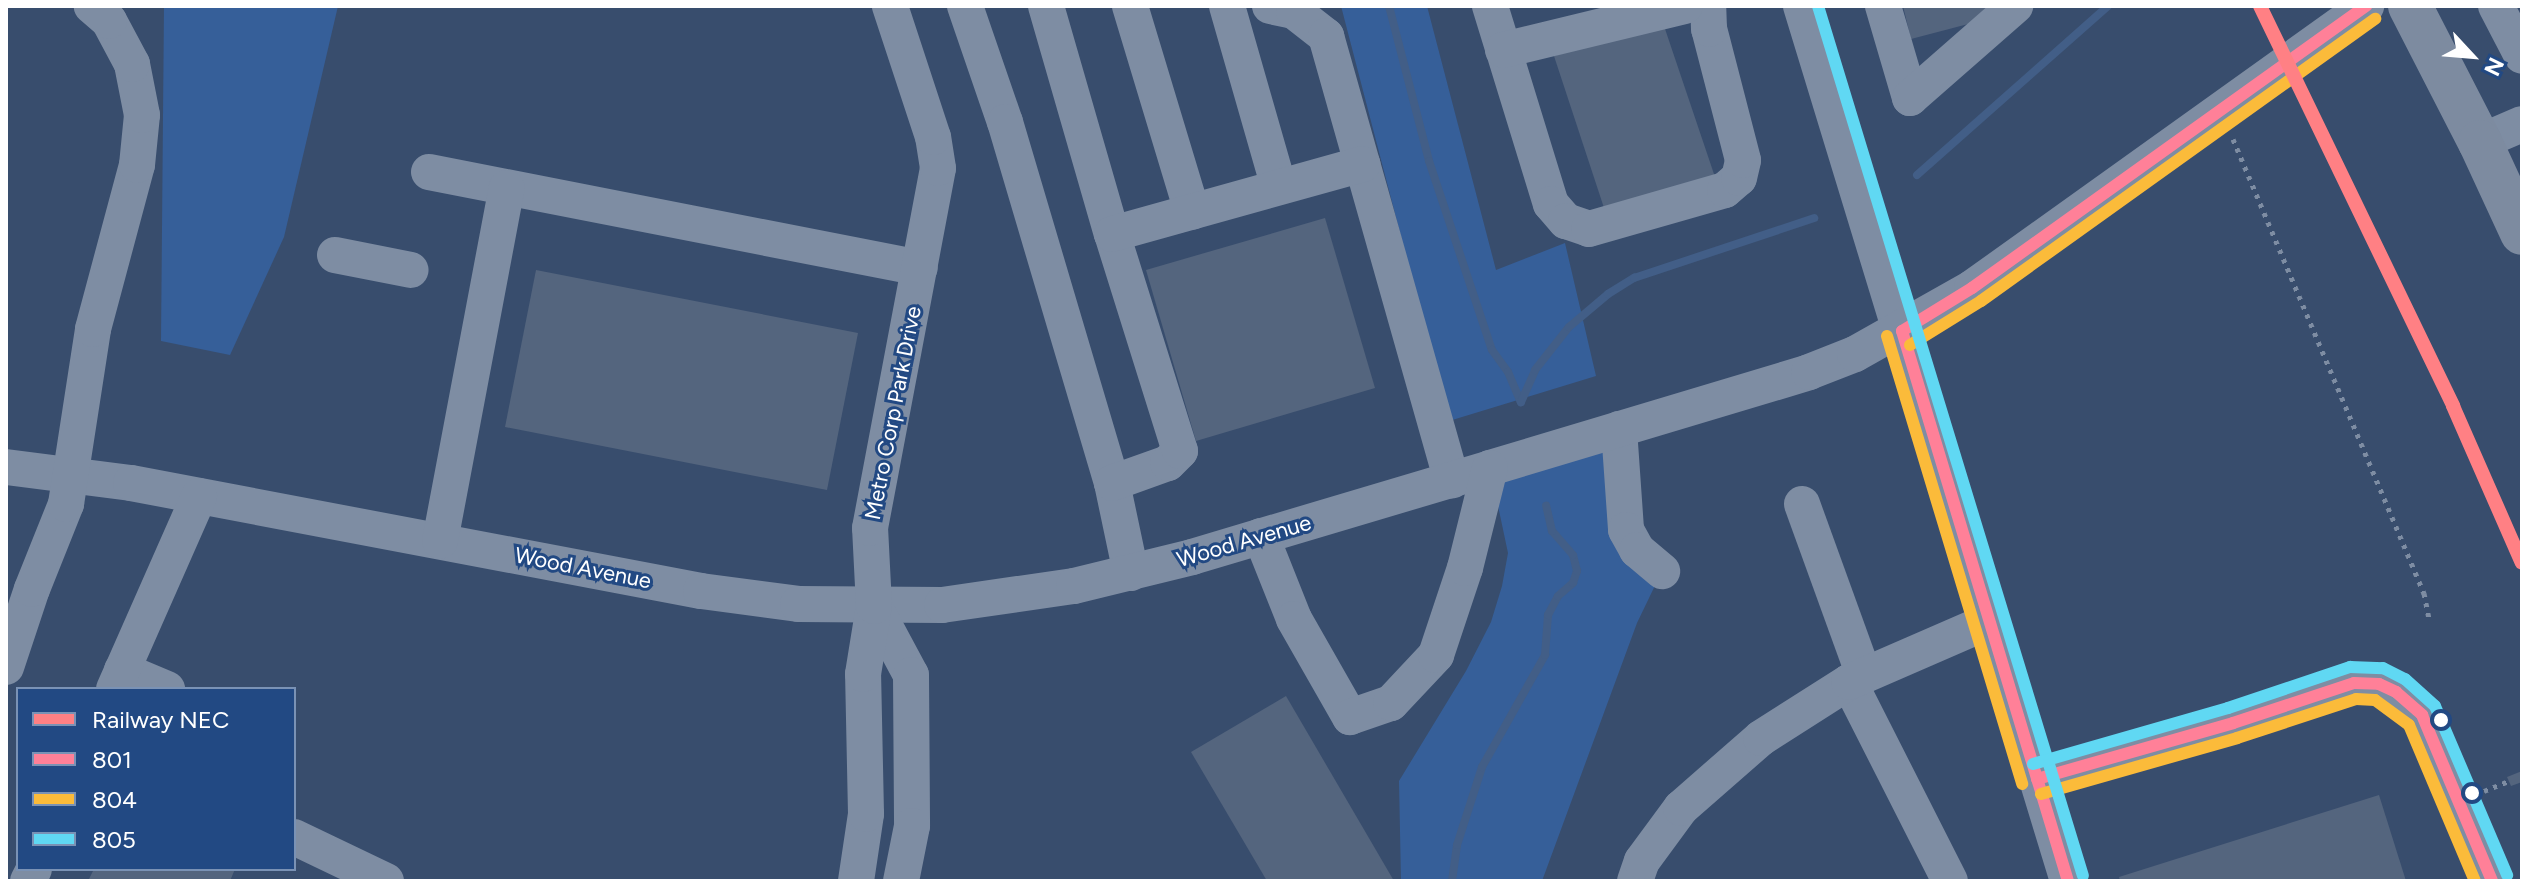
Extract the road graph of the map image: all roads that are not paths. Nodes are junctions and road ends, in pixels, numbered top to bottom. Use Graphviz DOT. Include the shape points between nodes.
graph roads {
  1 [pos="92,6"];
  2 [pos="890,6"];
  3 [pos="965,6"];
  4 [pos="1046,6"];
  5 [pos="1130,6"];
  6 [pos="1227,6"];
  7 [pos="1270,6"];
  8 [pos="1490,6"];
  9 [pos="1685,6"];
  10 [pos="1708,6"];
  11 [pos="1801,6"];
  12 [pos="1883,6"];
  13 [pos="2015,6"];
  14 [pos="2366,6"];
  15 [pos="2410,6"];
  16 [pos="2496,6"];
  17 [pos="1575,19"];
  18 [pos="1503,50"];
  19 [pos="2522,56"];
  20 [pos="2522,124"];
  21 [pos="2480,142"];
  22 [pos="1362,164"];
  23 [pos="429,172"];
  24 [pos="1279,187"];
  25 [pos="507,188"];
  26 [pos="1192,212"];
  27 [pos="2522,233"];
  28 [pos="1112,234"];
  29 [pos="335,255"];
  30 [pos="920,268"];
  31 [pos="411,270"];
  32 [pos="1902,331"];
  33 [pos="1619,429"];
  34 [pos="6,467"];
  35 [pos="1490,468"];
  36 [pos="72,473"];
  37 [pos="1452,480"];
  38 [pos="1112,483"];
  39 [pos="199,496"];
  40 [pos="1802,504"];
  41 [pos="1261,536"];
  42 [pos="440,541"];
  43 [pos="1662,571"];
  44 [pos="1131,573"];
  45 [pos="874,606"];
  46 [pos="1989,621"];
  47 [pos="6,667"];
  48 [pos="1856,678"];
  49 [pos="118,679"];
  50 [pos="157,687"];
  51 [pos="2037,779"];
  52 [pos="912,813"];
  53 [pos="866,814"];
  54 [pos="296,838"];
  55 [pos="341,871"];
  56 [pos="386,881"];
  57 [pos="856,881"];
  58 [pos="901,881"];
  59 [pos="1635,881"];
  60 [pos="1950,881"];
  61 [pos="2068,881"];
  62 [pos="2492,881"];
  1 -- 36 [label="street" via="109,21 132,64 142,115 137,165 93,329"];
  2 -- 30 [label="street, Metro Corp Park Drive" via="936,153"];
  3 -- 38 [label="street" via="1005,122"];
  4 -- 28 [label="street"];
  5 -- 26 [label="street"];
  6 -- 24 [label="street"];
  7 -- 22 [label="street" via="1294,11 1326,36"];
  8 -- 18 [label="street"];
  9 -- 17 [label="street"];
  10 -- 18 [label="street" via="1709,29 1743,160 1739,178 1725,190 1589,229 1566,221 1551,204"];
  11 -- 32 [label="street"];
  12 -- 13 [label="street" via="1910,98"];
  14 -- 32 [label="street, Wood Avenue" via="1972,288"];
  15 -- 21 [label="main road"];
  16 -- 19 [label="street"];
  17 -- 18 [label="street"];
  20 -- 21 [label="street"];
  21 -- 27 [label="main road"];
  22 -- 24 [label="street"];
  22 -- 37 [label="street"];
  23 -- 25 [label="street"];
  24 -- 26 [label="street"];
  25 -- 30 [label="street"];
  25 -- 42 [label="street"];
  26 -- 28 [label="street"];
  28 -- 38 [label="street" via="1180,451 1168,463"];
  29 -- 31 [label="street"];
  30 -- 45 [label="street, Metro Corp Park Drive" via="870,528"];
  32 -- 33 [label="street, Wood Avenue" via="1809,372"];
  32 -- 46 [label="street"];
  33 -- 35 [label="street, Wood Avenue"];
  33 -- 43 [label="street" via="1626,530 1637,550"];
  34 -- 36 [label="street, Wood Avenue"];
  35 -- 37 [label="street, Wood Avenue"];
  35 -- 41 [label="street" via="1436,655 1391,703 1350,717 1294,619"];
  36 -- 39 [label="street, Wood Avenue"];
  36 -- 47 [label="street" via="61,521"];
  37 -- 41 [label="street, Wood Avenue"];
  38 -- 44 [label="street"];
  39 -- 42 [label="street, Wood Avenue"];
  39 -- 49 [label="street"];
  40 -- 48 [label="street"];
  41 -- 44 [label="street, Wood Avenue"];
  42 -- 45 [label="street, Wood Avenue" via="731,596"];
  44 -- 45 [label="street, Wood Avenue" via="994,600"];
  45 -- 52 [label="street, Metro Corp Park Drive" via="911,675"];
  45 -- 53 [label="street, Metro Corp Park Drive" via="863,674"];
  46 -- 48 [label="street"];
  46 -- 51 [label="street"];
  48 -- 59 [label="street" via="1761,738 1681,808 1642,861"];
  48 -- 60 [label="street"];
  49 -- 50 [label="street"];
  51 -- 61 [label="street"];
  51 -- 62 [label="street" via="2354,683 2379,684 2422,715"];
  52 -- 53 [label="street"];
  52 -- 58 [label="street, Metro Corp Park Drive"];
  53 -- 57 [label="street, Metro Corp Park Drive"];
  54 -- 55 [label="street"];
  55 -- 56 [label="street"];
}
